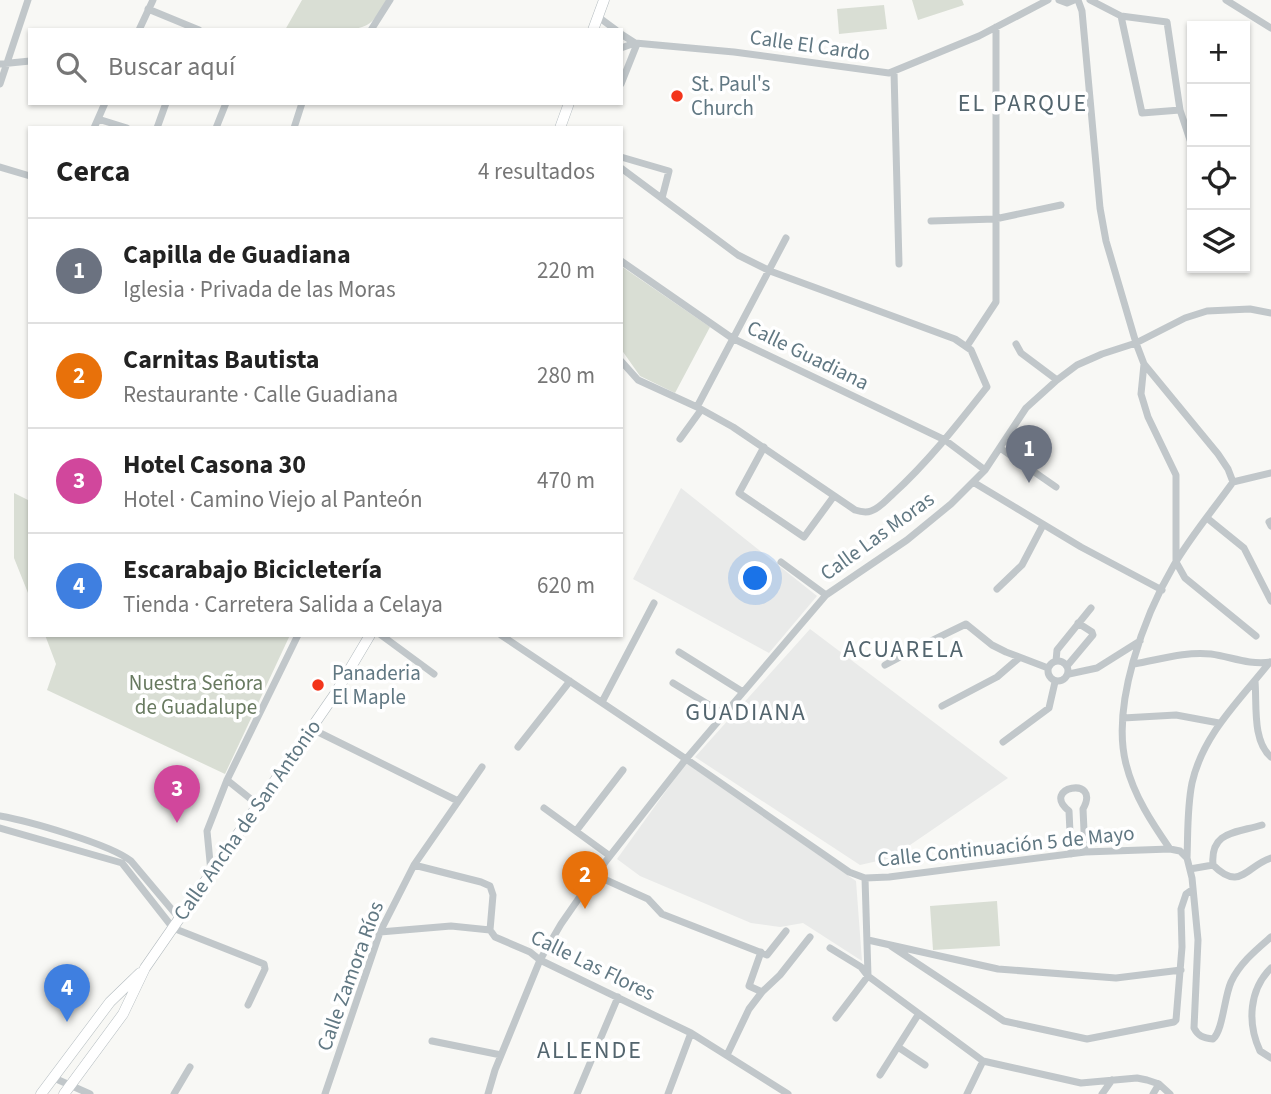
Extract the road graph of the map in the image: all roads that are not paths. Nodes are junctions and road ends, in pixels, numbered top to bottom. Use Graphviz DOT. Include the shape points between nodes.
graph roads {
  1 [pos="28,0"];
  2 [pos="153,0"];
  3 [pos="390,0"];
  4 [pos="604,0"];
  5 [pos="1048,0"];
  6 [pos="1059,0"];
  7 [pos="1076,0"];
  8 [pos="1090,0"];
  9 [pos="1226,0"];
  10 [pos="148,9"];
  11 [pos="597,16"];
  12 [pos="1121,16"];
  13 [pos="996,27"];
  14 [pos="140,28"];
  15 [pos="194,28"];
  16 [pos="372,28"];
  17 [pos="594,28"];
  18 [pos="613,28"];
  19 [pos="1271,28"];
  20 [pos="623,35"];
  21 [pos="636,44"];
  22 [pos="623,47"];
  23 [pos="28,61"];
  24 [pos="3,64"];
  25 [pos="894,72"];
  26 [pos="623,79"];
  27 [pos="0,83"];
  28 [pos="104,105"];
  29 [pos="165,105"];
  30 [pos="225,105"];
  31 [pos="301,105"];
  32 [pos="568,105"];
  33 [pos="1180,110"];
  34 [pos="98,119"];
  35 [pos="94,126"];
  36 [pos="121,126"];
  37 [pos="158,126"];
  38 [pos="217,126"];
  39 [pos="295,126"];
  40 [pos="561,126"];
  41 [pos="1187,131"];
  42 [pos="623,158"];
  43 [pos="0,167"];
  44 [pos="623,169"];
  45 [pos="28,175"];
  46 [pos="662,198"];
  47 [pos="1061,205"];
  48 [pos="995,219"];
  49 [pos="930,221"];
  50 [pos="786,238"];
  51 [pos="623,262"];
  52 [pos="899,264"];
  53 [pos="770,271"];
  54 [pos="1271,313"];
  55 [pos="732,338"];
  56 [pos="1136,342"];
  57 [pos="1016,344"];
  58 [pos="967,346"];
  59 [pos="623,363"];
  60 [pos="1144,364"];
  61 [pos="1057,380"];
  62 [pos="699,408"];
  63 [pos="680,439"];
  64 [pos="945,440"];
  65 [pos="764,447"];
  66 [pos="1000,448"];
  67 [pos="985,470"];
  68 [pos="1270,471"];
  69 [pos="973,482"];
  70 [pos="1233,482"];
  71 [pos="1056,487"];
  72 [pos="834,496"];
  73 [pos="1207,518"];
  74 [pos="1271,521"];
  75 [pos="1043,524"];
  76 [pos="1271,526"];
  77 [pos="781,562"];
  78 [pos="1176,562"];
  79 [pos="997,589"];
  80 [pos="1161,590"];
  81 [pos="826,595"];
  82 [pos="1271,601"];
  83 [pos="654,603"];
  84 [pos="1091,608"];
  85 [pos="1078,623"];
  86 [pos="1256,636"];
  87 [pos="297,637"];
  88 [pos="369,637"];
  89 [pos="384,637"];
  90 [pos="504,637"];
  91 [pos="517,637"];
  92 [pos="1140,641"];
  93 [pos="514,644"];
  94 [pos="679,652"];
  95 [pos="1019,658"];
  96 [pos="1056,661"];
  97 [pos="1270,662"];
  98 [pos="1134,664"];
  99 [pos="885,665"];
  100 [pos="1048,668"];
  101 [pos="1068,670"];
  102 [pos="434,674"];
  103 [pos="570,681"];
  104 [pos="1255,681"];
  105 [pos="673,682"];
  106 [pos="1055,682"];
  107 [pos="743,692"];
  108 [pos="602,702"];
  109 [pos="942,706"];
  110 [pos="724,714"];
  111 [pos="1123,718"];
  112 [pos="1219,723"];
  113 [pos="310,728"];
  114 [pos="1003,742"];
  115 [pos="518,747"];
  116 [pos="1271,758"];
  117 [pos="686,759"];
  118 [pos="482,767"];
  119 [pos="623,770"];
  120 [pos="227,780"];
  121 [pos="458,801"];
  122 [pos="257,804"];
  123 [pos="544,808"];
  124 [pos="0,816"];
  125 [pos="1262,825"];
  126 [pos="0,828"];
  127 [pos="576,831"];
  128 [pos="1170,849"];
  129 [pos="1085,852"];
  130 [pos="1071,854"];
  131 [pos="610,856"];
  132 [pos="1187,858"];
  133 [pos="1271,858"];
  134 [pos="414,865"];
  135 [pos="1213,865"];
  136 [pos="1190,869"];
  137 [pos="211,872"];
  138 [pos="595,875"];
  139 [pos="865,878"];
  140 [pos="1193,888"];
  141 [pos="179,918"];
  142 [pos="173,928"];
  143 [pos="491,930"];
  144 [pos="786,931"];
  145 [pos="380,932"];
  146 [pos="810,937"];
  147 [pos="1271,937"];
  148 [pos="868,940"];
  149 [pos="891,946"];
  150 [pos="830,948"];
  151 [pos="764,954"];
  152 [pos="540,960"];
  153 [pos="145,968"];
  154 [pos="1271,968"];
  155 [pos="1181,970"];
  156 [pos="867,976"];
  157 [pos="762,992"];
  158 [pos="618,997"];
  159 [pos="248,1005"];
  160 [pos="918,1014"];
  161 [pos="836,1018"];
  162 [pos="691,1033"];
  163 [pos="432,1041"];
  164 [pos="898,1047"];
  165 [pos="501,1055"];
  166 [pos="727,1055"];
  167 [pos="1270,1059"];
  168 [pos="983,1061"];
  169 [pos="925,1065"];
  170 [pos="190,1066"];
  171 [pos="880,1075"];
  172 [pos="54,1078"];
  173 [pos="1112,1080"];
  174 [pos="1159,1084"];
  175 [pos="67,1090"];
  176 [pos="41,1094"];
  177 [pos="90,1094"];
  178 [pos="174,1094"];
  179 [pos="325,1094"];
  180 [pos="488,1094"];
  181 [pos="577,1094"];
  182 [pos="667,1094"];
  183 [pos="788,1094"];
  184 [pos="967,1094"];
  185 [pos="1102,1094"];
  186 [pos="1153,1094"];
  187 [pos="1170,1094"];
  1 -- 24 [label="street"];
  2 -- 10 [label="street"];
  3 -- 16 [label="street"];
  4 -- 11 [label="main road"];
  5 -- 13 [label="street, Calle El Cardo"];
  6 -- 7 [label="street"];
  7 -- 56 [label="street" via="1082,11 1100,208"];
  8 -- 12 [label="street"];
  9 -- 19 [label="street"];
  10 -- 14 [label="street"];
  10 -- 15 [label="street"];
  11 -- 17 [label="main road"];
  11 -- 18 [label="street"];
  12 -- 33 [label="street" via="1167,22"];
  12 -- 33 [label="street" via="1142,113"];
  13 -- 25 [label="street, Calle El Cardo"];
  13 -- 48 [label="street"];
  20 -- 21 [label="street, Calle El Cardo"];
  21 -- 22 [label="street, Calle El Cardo"];
  21 -- 25 [label="street, Calle El Cardo"];
  21 -- 26 [label="street"];
  23 -- 24 [label="street"];
  24 -- 27 [label="street"];
  25 -- 52 [label="street"];
  28 -- 34 [label="street"];
  29 -- 37 [label="street"];
  30 -- 38 [label="street"];
  31 -- 39 [label="street"];
  32 -- 40 [label="main road"];
  33 -- 41 [label="street"];
  34 -- 35 [label="street"];
  34 -- 36 [label="street"];
  42 -- 46 [label="street" via="669,171"];
  43 -- 45 [label="street"];
  44 -- 46 [label="street"];
  46 -- 53 [label="street" via="738,255"];
  47 -- 48 [label="street"];
  48 -- 49 [label="street"];
  48 -- 58 [label="street" via="996,302"];
  50 -- 53 [label="street"];
  51 -- 55 [label="street, Calle Guadiana"];
  53 -- 55 [label="street"];
  53 -- 58 [label="street"];
  54 -- 56 [label="street, Calle Las Moras" via="1207,311"];
  55 -- 62 [label="street"];
  55 -- 64 [label="street, Calle Guadiana"];
  56 -- 60 [label="street"];
  56 -- 61 [label="street, Calle Las Moras" via="1077,365"];
  57 -- 61 [label="street"];
  58 -- 64 [label="street" via="987,387"];
  59 -- 62 [label="street" via="638,380"];
  60 -- 70 [label="street" via="1218,454"];
  60 -- 78 [label="street" via="1141,394 1176,475"];
  61 -- 66 [label="street, Calle Las Moras" via="1026,408"];
  62 -- 63 [label="street"];
  62 -- 65 [label="street"];
  64 -- 67 [label="street, Calle Guadiana"];
  64 -- 72 [label="street" via="878,508 855,510"];
  65 -- 72 [label="street"];
  65 -- 72 [label="street" via="740,493 804,537"];
  66 -- 67 [label="street, Calle Las Moras"];
  66 -- 71 [label="street"];
  67 -- 69 [label="street, Calle Las Moras"];
  68 -- 70 [label="street"];
  69 -- 75 [label="street"];
  69 -- 81 [label="street, Calle Las Moras" via="907,540"];
  70 -- 73 [label="street"];
  73 -- 78 [label="street"];
  73 -- 82 [label="street" via="1244,548"];
  74 -- 76 [label="street"];
  75 -- 79 [label="street" via="1021,565"];
  75 -- 80 [label="street"];
  77 -- 81 [label="street"];
  78 -- 80 [label="street"];
  78 -- 86 [label="street" via="1185,578"];
  80 -- 92 [label="street"];
  81 -- 107 [label="street, Calle Las Moras"];
  83 -- 108 [label="street"];
  84 -- 85 [label="street"];
  85 -- 96 [label="street" via="1057,650"];
  85 -- 101 [label="street" via="1093,635"];
  87 -- 120 [label="street"];
  88 -- 113 [label="main road, Calle Ancha de San Antonio"];
  89 -- 102 [label="street"];
  90 -- 93 [label="street, Calle Continuación 5 de Mayo"];
  91 -- 93 [label="street"];
  92 -- 98 [label="street"];
  92 -- 101 [label="street" via="1097,668"];
  93 -- 103 [label="street, Calle Continuación 5 de Mayo"];
  94 -- 107 [label="street"];
  95 -- 99 [label="street" via="992,645 966,624"];
  95 -- 100 [label="street"];
  95 -- 109 [label="street" via="998,677"];
  96 -- 100 [label="street"];
  96 -- 101 [label="street"];
  97 -- 98 [label="street" via="1244,663 1194,654"];
  97 -- 104 [label="street"];
  98 -- 111 [label="street"];
  100 -- 106 [label="street"];
  101 -- 106 [label="street" via="1063,681"];
  103 -- 108 [label="street, Calle Continuación 5 de Mayo"];
  103 -- 115 [label="street"];
  104 -- 112 [label="street"];
  104 -- 116 [label="street" via="1259,740"];
  105 -- 110 [label="street"];
  106 -- 114 [label="street" via="1049,708"];
  107 -- 110 [label="street, Calle Las Moras"];
  108 -- 117 [label="street, Calle Continuación 5 de Mayo"];
  110 -- 117 [label="street, Calle Las Moras"];
  111 -- 112 [label="street" via="1176,715"];
  111 -- 128 [label="street" via="1126,764 1142,804"];
  112 -- 132 [label="street" via="1193,781"];
  113 -- 121 [label="street"];
  113 -- 122 [label="main road, Calle Ancha de San Antonio"];
  117 -- 131 [label="street, Calle Las Moras"];
  117 -- 139 [label="street, Calle Continuación 5 de Mayo" via="849,872"];
  118 -- 121 [label="street, Calle Zamora Ríos"];
  119 -- 127 [label="street"];
  120 -- 122 [label="street"];
  120 -- 137 [label="street" via="207,831"];
  121 -- 134 [label="street, Calle Zamora Ríos"];
  122 -- 137 [label="main road, Calle Ancha de San Antonio"];
  123 -- 127 [label="street"];
  124 -- 141 [label="street" via="122,853"];
  125 -- 135 [label="street" via="1216,842"];
  126 -- 142 [label="street" via="122,863"];
  127 -- 131 [label="street"];
  128 -- 129 [label="street, Calle Continuación 5 de Mayo"];
  128 -- 132 [label="street"];
  129 -- 130 [label="street, Calle Continuación 5 de Mayo"];
  129 -- 130 [label="street" via="1083,809 1087,796 1076,787 1063,793 1062,800 1069,811"];
  130 -- 139 [label="street, Calle Continuación 5 de Mayo"];
  131 -- 138 [label="street"];
  132 -- 136 [label="street"];
  133 -- 135 [label="street" via="1243,877 1230,877"];
  134 -- 143 [label="street" via="490,886"];
  134 -- 145 [label="street, Calle Zamora Ríos"];
  135 -- 136 [label="street"];
  136 -- 140 [label="street"];
  137 -- 141 [label="main road, Calle Ancha de San Antonio"];
  138 -- 151 [label="street" via="648,899 662,914"];
  138 -- 152 [label="street"];
  139 -- 148 [label="street"];
  140 -- 147 [label="street" via="1198,948 1194,1028 1198,1035 1213,1039 1218,1034 1233,979 1244,961"];
  140 -- 155 [label="street" via="1181,909"];
  141 -- 142 [label="main road, Calle Ancha de San Antonio"];
  142 -- 153 [label="main road, Calle Ancha de San Antonio"];
  142 -- 159 [label="street" via="264,964"];
  143 -- 145 [label="street" via="451,926"];
  143 -- 152 [label="street, Calle Las Flores" via="495,937"];
  144 -- 151 [label="street"];
  145 -- 179 [label="street, Calle Zamora Ríos"];
  146 -- 157 [label="street"];
  148 -- 149 [label="street"];
  148 -- 156 [label="street"];
  149 -- 155 [label="street" via="998,969 1116,978"];
  149 -- 155 [label="street" via="1004,1021 1087,1039 1174,1022"];
  150 -- 156 [label="street" via="862,967"];
  151 -- 157 [label="street" via="749,986"];
  152 -- 158 [label="street, Calle Las Flores"];
  152 -- 165 [label="street"];
  153 -- 172 [label="main road" via="110,1002"];
  153 -- 175 [label="main road" via="124,1014"];
  154 -- 167 [label="street" via="1258,985 1252,1016 1256,1043"];
  156 -- 160 [label="street"];
  156 -- 161 [label="street"];
  157 -- 166 [label="street"];
  158 -- 162 [label="street, Calle Las Flores"];
  158 -- 181 [label="street"];
  160 -- 164 [label="street"];
  160 -- 168 [label="street"];
  162 -- 166 [label="street, Calle Las Flores"];
  162 -- 182 [label="street"];
  163 -- 165 [label="street"];
  164 -- 169 [label="street"];
  164 -- 171 [label="street"];
  165 -- 180 [label="street"];
  166 -- 183 [label="street, Calle Las Flores"];
  168 -- 173 [label="street" via="1081,1083"];
  168 -- 184 [label="street"];
  170 -- 178 [label="street"];
  172 -- 175 [label="street"];
  172 -- 176 [label="main road"];
  173 -- 174 [label="street" via="1137,1078"];
  173 -- 185 [label="street"];
  174 -- 186 [label="street"];
  174 -- 187 [label="street"];
  175 -- 177 [label="street"];
}
